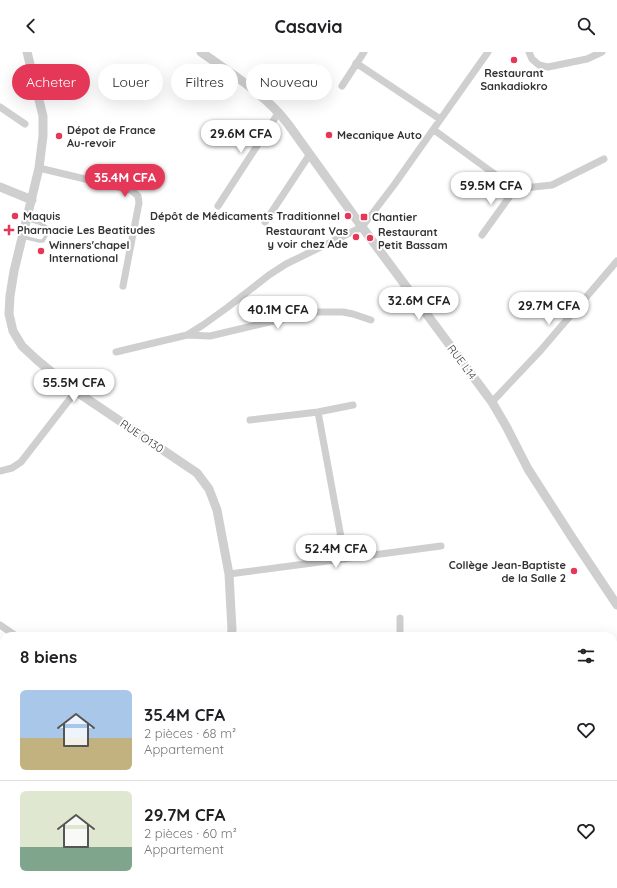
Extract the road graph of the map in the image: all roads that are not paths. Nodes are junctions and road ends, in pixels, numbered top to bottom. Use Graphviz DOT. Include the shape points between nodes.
graph roads {
  1 [pos="27,52"];
  2 [pos="201,52"];
  3 [pos="364,52"];
  4 [pos="488,52"];
  5 [pos="529,52"];
  6 [pos="602,52"];
  7 [pos="356,63"];
  8 [pos="342,86"];
  9 [pos="0,107"];
  10 [pos="280,112"];
  11 [pos="440,119"];
  12 [pos="25,124"];
  13 [pos="434,130"];
  14 [pos="310,154"];
  15 [pos="604,159"];
  16 [pos="39,168"];
  17 [pos="0,187"];
  18 [pos="515,189"];
  19 [pos="32,200"];
  20 [pos="218,206"];
  21 [pos="27,220"];
  22 [pos="265,222"];
  23 [pos="362,227"];
  24 [pos="482,235"];
  25 [pos="22,237"];
  26 [pos="617,261"];
  27 [pos="123,286"];
  28 [pos="371,320"];
  29 [pos="187,335"];
  30 [pos="116,352"];
  31 [pos="76,391"];
  32 [pos="492,402"];
  33 [pos="353,405"];
  34 [pos="318,412"];
  35 [pos="250,420"];
  36 [pos="0,471"];
  37 [pos="441,546"];
  38 [pos="345,559"];
  39 [pos="229,574"];
  40 [pos="617,605"];
  41 [pos="400,618"];
  42 [pos="0,625"];
  43 [pos="10,632"];
  44 [pos="232,632"];
  45 [pos="400,632"];
  1 -- 16 [label="street, RUE O130" via="43,116"];
  2 -- 10 [label="street, RUE L14" via="258,92"];
  3 -- 7 [label="street"];
  4 -- 11 [label="street"];
  5 -- 6 [label="street" via="539,65 548,68 587,59"];
  7 -- 8 [label="street"];
  7 -- 11 [label="street"];
  9 -- 12 [label="street"];
  10 -- 14 [label="street, RUE L14"];
  10 -- 20 [label="street"];
  11 -- 13 [label="street"];
  13 -- 18 [label="street"];
  13 -- 23 [label="street"];
  14 -- 22 [label="street"];
  14 -- 23 [label="street, RUE L14"];
  15 -- 18 [label="street" via="552,185"];
  16 -- 19 [label="street, RUE O130"];
  16 -- 27 [label="street" via="131,190 138,196 139,203"];
  17 -- 19 [label="street"];
  18 -- 24 [label="street"];
  19 -- 21 [label="street, RUE O130"];
  21 -- 25 [label="street, RUE O130"];
  21 -- 25 [label="lane" via="43,225 48,232 43,241"];
  23 -- 29 [label="street" via="286,264"];
  23 -- 32 [label="street, RUE L14"];
  25 -- 31 [label="street, RUE O130" via="10,296 9,314 13,331 32,356"];
  26 -- 32 [label="street" via="541,350"];
  28 -- 29 [label="street" via="343,312 312,312 210,336"];
  29 -- 30 [label="street"];
  31 -- 36 [label="street" via="21,462"];
  31 -- 39 [label="street, RUE O130" via="197,473 210,489 217,510"];
  32 -- 40 [label="street, RUE L14" via="528,469"];
  33 -- 34 [label="street"];
  34 -- 35 [label="street"];
  34 -- 38 [label="street"];
  37 -- 38 [label="street"];
  38 -- 39 [label="street"];
  39 -- 44 [label="street, RUE O130"];
  41 -- 45 [label="street"];
  42 -- 43 [label="street"];
}
